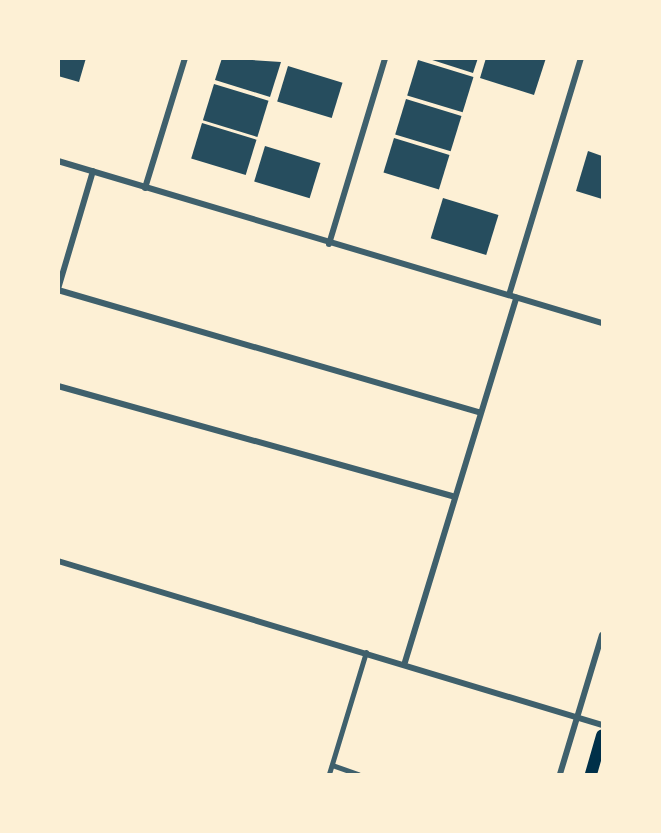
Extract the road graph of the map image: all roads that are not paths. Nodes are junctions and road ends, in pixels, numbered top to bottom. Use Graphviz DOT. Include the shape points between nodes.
graph roads {
  1 [pos="185,58"];
  2 [pos="385,58"];
  3 [pos="581,58"];
  4 [pos="58,161"];
  5 [pos="93,171"];
  6 [pos="146,188"];
  7 [pos="329,244"];
  8 [pos="58,290"];
  9 [pos="512,296"];
  10 [pos="603,323"];
  11 [pos="58,386"];
  12 [pos="479,412"];
  13 [pos="453,496"];
  14 [pos="58,561"];
  15 [pos="603,635"];
  16 [pos="366,652"];
  17 [pos="405,662"];
  18 [pos="577,717"];
  19 [pos="603,724"];
  20 [pos="603,736"];
  21 [pos="332,765"];
  22 [pos="329,774"];
  23 [pos="358,774"];
  24 [pos="560,774"];
  25 [pos="591,774"];
  1 -- 6 [label="street"];
  2 -- 7 [label="street"];
  3 -- 9 [label="street"];
  4 -- 5 [label="street"];
  5 -- 6 [label="street"];
  5 -- 8 [label="street"];
  6 -- 7 [label="street"];
  7 -- 9 [label="street"];
  8 -- 12 [label="street"];
  9 -- 10 [label="street"];
  9 -- 12 [label="street"];
  11 -- 13 [label="street"];
  12 -- 13 [label="street"];
  13 -- 17 [label="street"];
  14 -- 16 [label="street"];
  15 -- 18 [label="street"];
  16 -- 17 [label="street"];
  16 -- 21 [label="lane"];
  17 -- 18 [label="street"];
  18 -- 19 [label="street"];
  18 -- 24 [label="street"];
  20 -- 25 [label="main road"];
  21 -- 22 [label="lane"];
  21 -- 23 [label="lane"];
}
